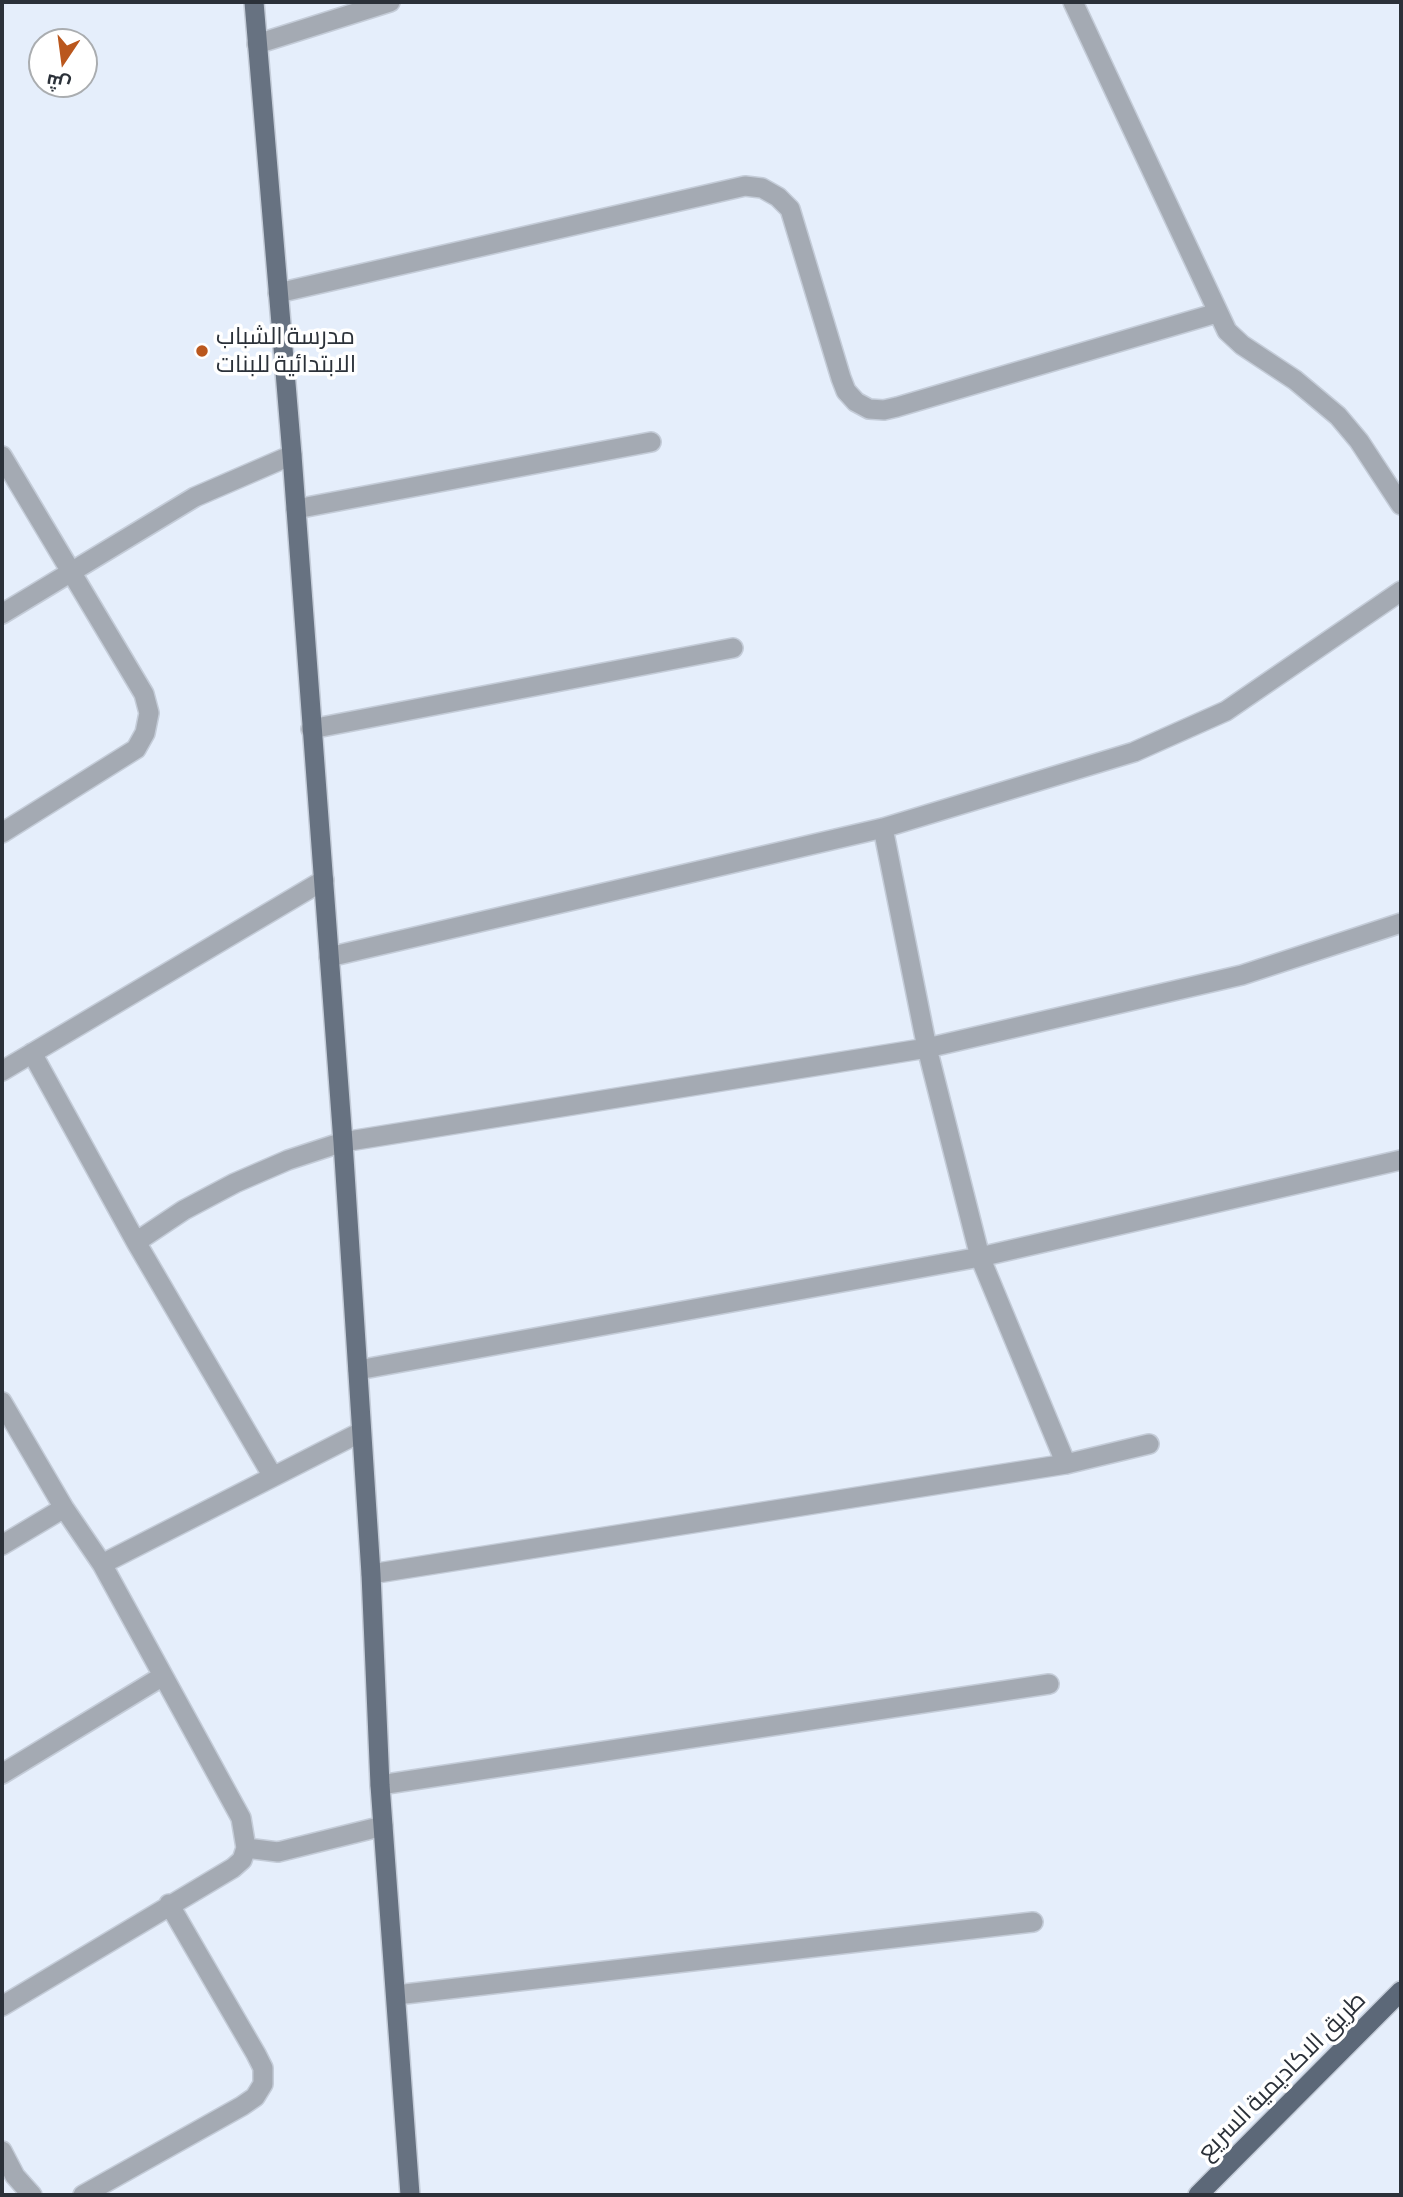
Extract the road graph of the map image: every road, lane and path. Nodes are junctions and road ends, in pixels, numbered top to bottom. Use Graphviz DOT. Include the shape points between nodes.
graph roads {
  1 [pos="254,2"];
  2 [pos="390,2"];
  3 [pos="1073,2"];
  4 [pos="257,44"];
  5 [pos="278,293"];
  6 [pos="1217,313"];
  7 [pos="652,442"];
  8 [pos="292,455"];
  9 [pos="2,456"];
  10 [pos="1401,505"];
  11 [pos="296,509"];
  12 [pos="70,573"];
  13 [pos="1401,591"];
  14 [pos="2,614"];
  15 [pos="733,648"];
  16 [pos="311,729"];
  17 [pos="883,828"];
  18 [pos="2,833"];
  19 [pos="324,880"];
  20 [pos="1401,923"];
  21 [pos="329,957"];
  22 [pos="928,1048"];
  23 [pos="32,1053"];
  24 [pos="2,1070"];
  25 [pos="343,1142"];
  26 [pos="1401,1160"];
  27 [pos="136,1242"];
  28 [pos="980,1257"];
  29 [pos="358,1370"];
  30 [pos="2,1402"];
  31 [pos="361,1432"];
  32 [pos="1149,1444"];
  33 [pos="1066,1464"];
  34 [pos="272,1475"];
  35 [pos="64,1508"];
  36 [pos="2,1545"];
  37 [pos="102,1564"];
  38 [pos="371,1574"];
  39 [pos="163,1676"];
  40 [pos="1049,1684"];
  41 [pos="2,1774"];
  42 [pos="380,1784"];
  43 [pos="383,1826"];
  44 [pos="246,1847"];
  45 [pos="169,1904"];
  46 [pos="1033,1922"];
  47 [pos="1401,1991"];
  48 [pos="397,1995"];
  49 [pos="2,2006"];
  50 [pos="2,2151"];
  51 [pos="32,2195"];
  52 [pos="83,2195"];
  53 [pos="410,2195"];
  54 [pos="1198,2195"];
  1 -- 4 [label="main road"];
  2 -- 4 [label="street"];
  3 -- 6 [label="street"];
  4 -- 5 [label="main road"];
  5 -- 6 [label="street" via="745,186 762,188 790,209 846,391 869,409 897,407"];
  5 -- 8 [label="main road"];
  6 -- 10 [label="street" via="1242,345 1338,416"];
  7 -- 11 [label="street"];
  8 -- 11 [label="main road"];
  8 -- 12 [label="street" via="195,497"];
  9 -- 12 [label="street"];
  11 -- 16 [label="main road"];
  12 -- 14 [label="street"];
  12 -- 18 [label="street" via="144,694 149,713 145,733 136,749"];
  13 -- 17 [label="street" via="1261,690 1181,734"];
  15 -- 16 [label="street"];
  16 -- 19 [label="main road"];
  17 -- 21 [label="street"];
  17 -- 22 [label="street"];
  19 -- 21 [label="main road"];
  19 -- 23 [label="street"];
  20 -- 22 [label="street" via="1242,975"];
  21 -- 25 [label="main road"];
  22 -- 25 [label="street"];
  22 -- 28 [label="street"];
  23 -- 24 [label="street"];
  23 -- 27 [label="street"];
  25 -- 27 [label="street" via="235,1183"];
  25 -- 29 [label="main road"];
  26 -- 28 [label="street"];
  27 -- 34 [label="street"];
  28 -- 29 [label="street"];
  28 -- 33 [label="street"];
  29 -- 31 [label="main road"];
  30 -- 35 [label="street"];
  31 -- 34 [label="street"];
  31 -- 38 [label="main road"];
  32 -- 33 [label="street"];
  33 -- 38 [label="street"];
  34 -- 37 [label="street"];
  35 -- 36 [label="street"];
  35 -- 37 [label="street"];
  37 -- 39 [label="street"];
  38 -- 42 [label="main road"];
  39 -- 41 [label="street"];
  39 -- 44 [label="street" via="241,1818"];
  40 -- 42 [label="street"];
  42 -- 43 [label="main road"];
  43 -- 44 [label="street" via="278,1852"];
  43 -- 48 [label="main road"];
  44 -- 45 [label="street" via="233,1868"];
  45 -- 49 [label="street"];
  45 -- 52 [label="street" via="256,2054 263,2068 263,2084 242,2106"];
  46 -- 48 [label="street"];
  47 -- 54 [label="highway, طريق الاكاديمية السريع"];
  48 -- 53 [label="main road"];
  50 -- 51 [label="street"];
}
